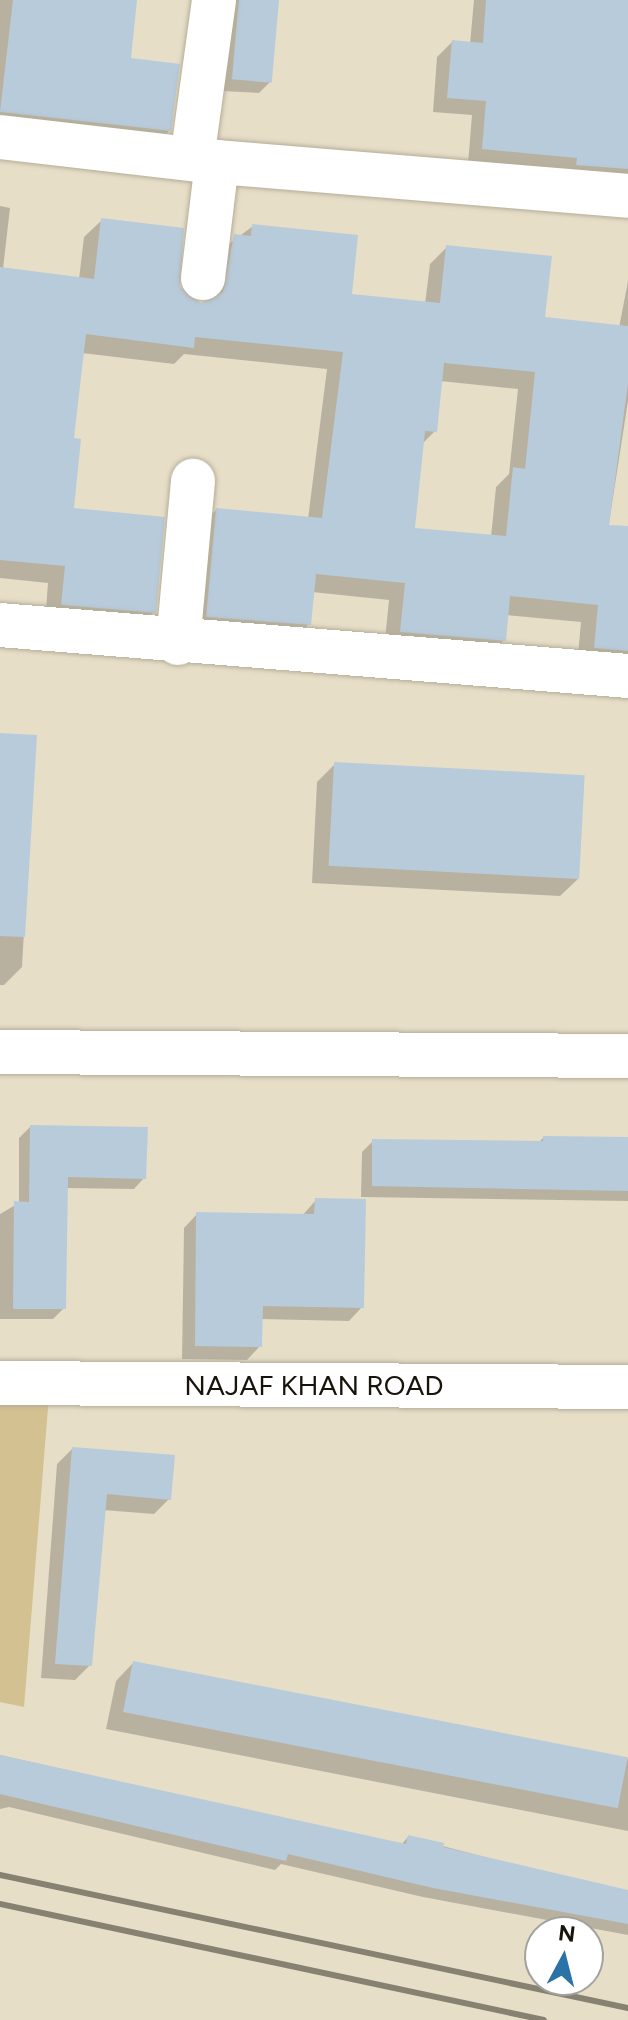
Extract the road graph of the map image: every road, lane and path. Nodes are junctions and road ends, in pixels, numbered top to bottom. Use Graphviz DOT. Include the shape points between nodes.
graph roads {
  1 [pos="214,0"];
  2 [pos="0,137"];
  3 [pos="204,160"];
  4 [pos="628,196"];
  5 [pos="203,278"];
  6 [pos="193,481"];
  7 [pos="0,625"];
  8 [pos="178,643"];
  9 [pos="628,676"];
  10 [pos="0,1052"];
  11 [pos="628,1056"];
  12 [pos="0,1383"];
  13 [pos="628,1387"];
  1 -- 3 [label="street"];
  2 -- 3 [label="street"];
  3 -- 4 [label="street"];
  3 -- 5 [label="street"];
  6 -- 8 [label="street"];
  7 -- 8 [label="street"];
  8 -- 9 [label="street"];
  10 -- 11 [label="street"];
  12 -- 13 [label="street, NAJAF KHAN ROAD"];
}
